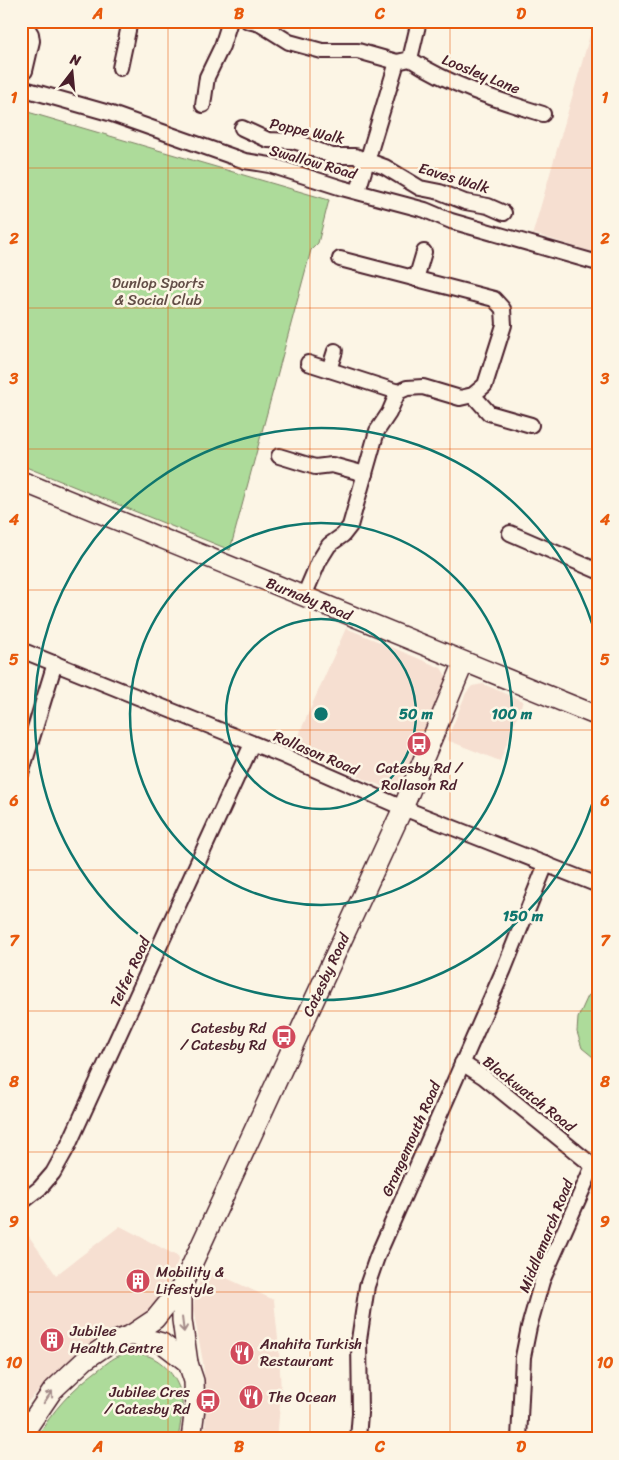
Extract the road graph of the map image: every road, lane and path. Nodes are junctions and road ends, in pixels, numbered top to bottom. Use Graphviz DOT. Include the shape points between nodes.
graph roads {
  1 [pos="23,21"];
  2 [pos="130,21"];
  3 [pos="230,21"];
  4 [pos="248,21"];
  5 [pos="419,21"];
  6 [pos="404,60"];
  7 [pos="120,68"];
  8 [pos="25,71"];
  9 [pos="21,88"];
  10 [pos="203,105"];
  11 [pos="543,114"];
  12 [pos="242,128"];
  13 [pos="367,160"];
  14 [pos="358,192"];
  15 [pos="504,213"];
  16 [pos="424,252"];
  17 [pos="340,259"];
  18 [pos="598,263"];
  19 [pos="416,279"];
  20 [pos="335,351"];
  21 [pos="308,363"];
  22 [pos="329,370"];
  23 [pos="398,392"];
  24 [pos="473,395"];
  25 [pos="531,425"];
  26 [pos="279,456"];
  27 [pos="365,474"];
  28 [pos="21,481"];
  29 [pos="510,533"];
  30 [pos="598,571"];
  31 [pos="304,596"];
  32 [pos="21,650"];
  33 [pos="464,662"];
  34 [pos="55,663"];
  35 [pos="598,716"];
  36 [pos="252,744"];
  37 [pos="21,774"];
  38 [pos="403,808"];
  39 [pos="546,864"];
  40 [pos="598,885"];
  41 [pos="462,1063"];
  42 [pos="595,1168"];
  43 [pos="21,1203"];
  44 [pos="182,1286"];
  45 [pos="130,1335"];
  46 [pos="188,1363"];
  47 [pos="22,1436"];
  48 [pos="191,1439"];
  49 [pos="358,1439"];
  50 [pos="519,1439"];
  1 -- 8 [label="street" via="32,41"];
  2 -- 7 [label="street"];
  3 -- 10 [label="street" via="207,77"];
  4 -- 6 [label="street, Loosley Lane" via="260,24 290,42 322,51 358,51"];
  5 -- 6 [label="street"];
  6 -- 11 [label="street, Loosley Lane" via="496,100"];
  6 -- 13 [label="street"];
  9 -- 14 [label="street, Swallow Road" via="109,113 245,161 270,165"];
  12 -- 13 [label="street, Poppe Walk" via="268,140 300,143 332,156 355,156"];
  13 -- 14 [label="street"];
  13 -- 15 [label="street, Eaves Walk" via="420,188"];
  14 -- 18 [label="street, Swallow Road"];
  16 -- 19 [label="street"];
  17 -- 19 [label="street"];
  19 -- 24 [label="street" via="494,299 503,309 504,324 485,385"];
  20 -- 22 [label="street"];
  21 -- 22 [label="street"];
  22 -- 23 [label="street"];
  23 -- 24 [label="street" via="423,387 460,398"];
  23 -- 27 [label="street" via="377,431"];
  24 -- 25 [label="street" via="489,413"];
  26 -- 27 [label="street" via="315,467 332,465"];
  27 -- 31 [label="street" via="350,526 329,545 318,561"];
  28 -- 31 [label="street, Burnaby Road"];
  29 -- 30 [label="street"];
  31 -- 33 [label="street, Burnaby Road"];
  32 -- 34 [label="street, Rollason Road"];
  33 -- 35 [label="street, Burnaby Road"];
  33 -- 38 [label="street, Catesby Road"];
  34 -- 36 [label="street, Rollason Road"];
  34 -- 37 [label="street"];
  36 -- 38 [label="street, Rollason Road"];
  36 -- 43 [label="street, Telfer Road" via="68,1146 53,1173"];
  38 -- 39 [label="street, Rollason Road"];
  38 -- 44 [label="street, Catesby Road"];
  39 -- 40 [label="street, Rollason Road"];
  39 -- 41 [label="street, Grangemouth Road"];
  41 -- 42 [label="street, Blackwatch Road" via="484,1076"];
  41 -- 49 [label="street, Grangemouth Road" via="377,1256 367,1286 359,1340"];
  42 -- 50 [label="street, Middlemarch Road" via="542,1281 529,1327 523,1358"];
  44 -- 45 [label="street, Catesby Road" via="155,1319"];
  44 -- 46 [label="street, Catesby Road, one-way" via="182,1320"];
  45 -- 46 [label="street" via="162,1343"];
  47 -- 45 [label="street, Catesby Road, one-way" via="53,1390 85,1360 110,1343"];
  46 -- 48 [label="street, Catesby Road" via="195,1399"];
}
